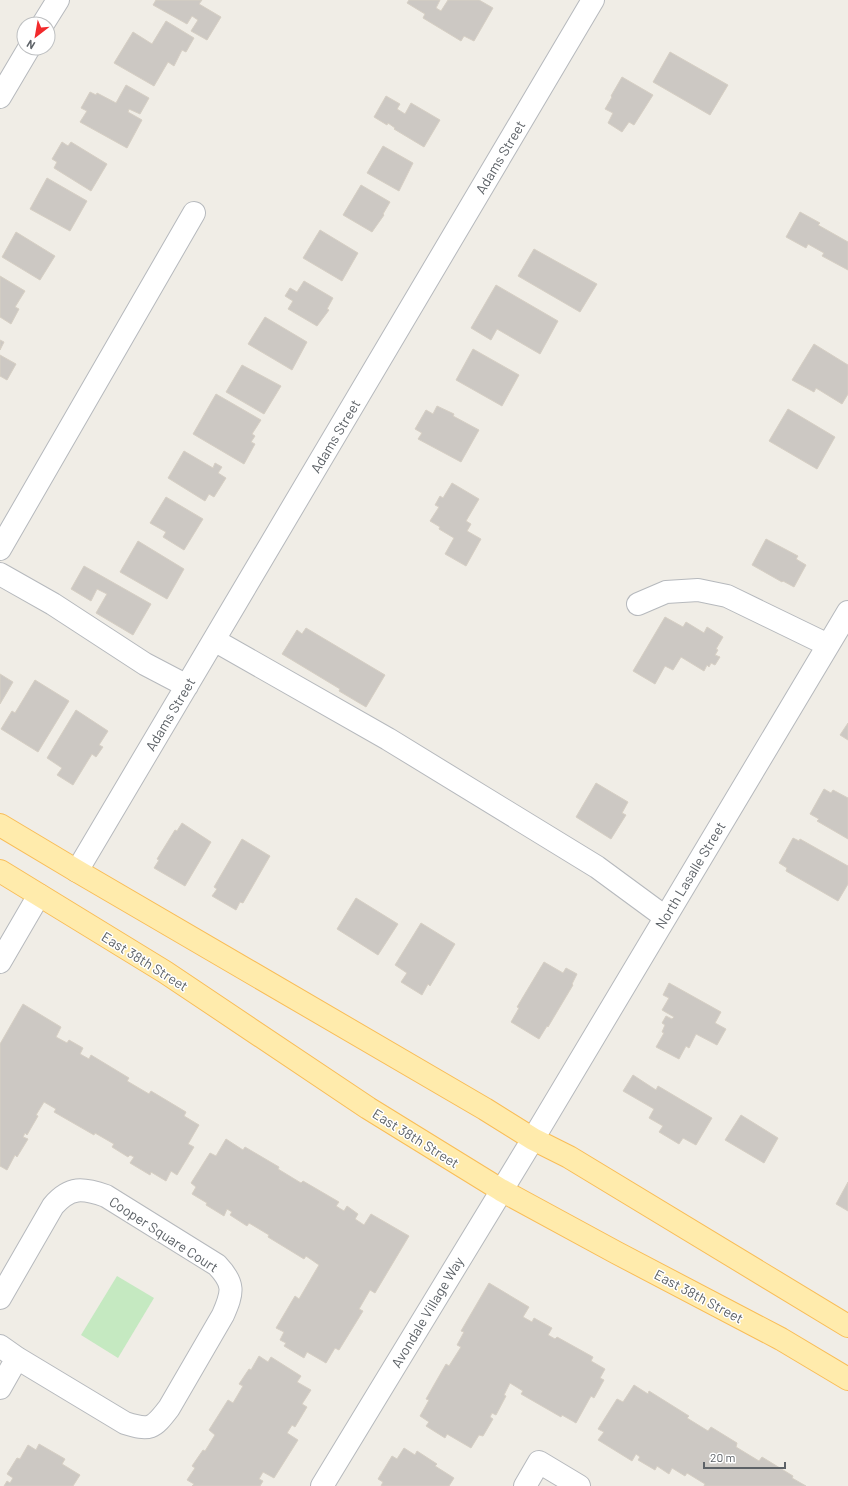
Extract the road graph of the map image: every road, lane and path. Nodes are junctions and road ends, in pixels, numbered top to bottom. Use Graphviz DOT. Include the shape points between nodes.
graph roads {
  1 [pos="58,0"];
  2 [pos="593,0"];
  3 [pos="48,16"];
  4 [pos="24,56"];
  5 [pos="0,97"];
  6 [pos="194,213"];
  7 [pos="0,550"];
  8 [pos="0,574"];
  9 [pos="638,604"];
  10 [pos="848,612"];
  11 [pos="214,640"];
  12 [pos="828,645"];
  13 [pos="187,686"];
  14 [pos="0,825"];
  15 [pos="0,871"];
  16 [pos="76,872"];
  17 [pos="39,895"];
  18 [pos="665,917"];
  19 [pos="0,962"];
  20 [pos="533,1139"];
  21 [pos="501,1190"];
  22 [pos="0,1298"];
  23 [pos="848,1326"];
  24 [pos="8,1352"];
  25 [pos="848,1379"];
  26 [pos="0,1388"];
  27 [pos="322,1486"];
  28 [pos="525,1486"];
  29 [pos="579,1486"];
  1 -- 3 [label="street"];
  2 -- 11 [label="street, Adams Street"];
  4 -- 5 [label="street"];
  6 -- 7 [label="street"];
  8 -- 13 [label="street" via="53,604 145,664"];
  9 -- 12 [label="street" via="666,592 698,590 727,596"];
  10 -- 12 [label="street, North Lasalle Street"];
  11 -- 13 [label="street, Adams Street"];
  11 -- 18 [label="street" via="388,739 563,846 597,867"];
  12 -- 18 [label="street, North Lasalle Street"];
  13 -- 16 [label="street, Adams Street"];
  14 -- 16 [label="main road"];
  15 -- 17 [label="main road, East 38th Street"];
  16 -- 20 [label="main road" via="472,1101"];
  17 -- 19 [label="street"];
  17 -- 21 [label="main road, East 38th Street" via="165,972 368,1108"];
  18 -- 20 [label="street, North Lasalle Street"];
  20 -- 21 [label="street, Avondale Village Way"];
  20 -- 23 [label="main road" via="569,1157"];
  21 -- 25 [label="main road, East 38th Street" via="781,1339"];
  21 -- 27 [label="street, Avondale Village Way"];
  22 -- 24 [label="street, Cooper Square Court" via="54,1206 61,1197 76,1190 89,1190 106,1196 217,1265 227,1276 231,1289 229,1301 222,1315 169,1408 159,1421 150,1427 140,1428 125,1423"];
  24 -- 26 [label="street, Cooper Square Court"];
  28 -- 29 [label="street" via="540,1462"];
}
